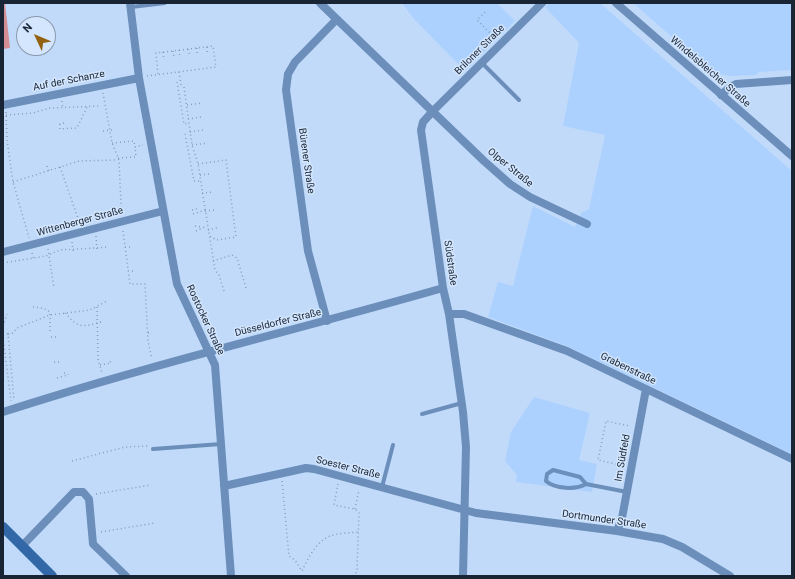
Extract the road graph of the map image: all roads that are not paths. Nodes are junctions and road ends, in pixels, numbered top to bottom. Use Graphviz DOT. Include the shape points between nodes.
graph roads {
  1 [pos="165,3"];
  2 [pos="320,3"];
  3 [pos="542,3"];
  4 [pos="616,3"];
  5 [pos="130,5"];
  6 [pos="336,20"];
  7 [pos="481,63"];
  8 [pos="139,78"];
  9 [pos="792,80"];
  10 [pos="721,95"];
  11 [pos="519,100"];
  12 [pos="4,105"];
  13 [pos="433,111"];
  14 [pos="791,153"];
  15 [pos="162,210"];
  16 [pos="588,224"];
  17 [pos="3,252"];
  18 [pos="443,288"];
  19 [pos="449,314"];
  20 [pos="327,321"];
  21 [pos="208,351"];
  22 [pos="646,389"];
  23 [pos="462,403"];
  24 [pos="3,412"];
  25 [pos="422,414"];
  26 [pos="221,444"];
  27 [pos="393,445"];
  28 [pos="153,449"];
  29 [pos="792,459"];
  30 [pos="586,484"];
  31 [pos="224,486"];
  32 [pos="382,487"];
  33 [pos="627,492"];
  34 [pos="466,508"];
  35 [pos="3,527"];
  36 [pos="617,531"];
  37 [pos="22,546"];
  38 [pos="52,576"];
  39 [pos="126,576"];
  40 [pos="231,576"];
  41 [pos="463,576"];
  42 [pos="730,576"];
  1 -- 5 [label="lane"];
  2 -- 6 [label="street"];
  3 -- 7 [label="street, Briloner Straße"];
  4 -- 10 [label="street, Windelsbleicher Straße"];
  5 -- 8 [label="street, Rostocker Straße"];
  6 -- 13 [label="street"];
  6 -- 20 [label="street, Bürener Straße" via="296,62 288,74 286,90 308,251"];
  7 -- 11 [label="lane"];
  7 -- 13 [label="street, Briloner Straße"];
  8 -- 12 [label="street, Auf der Schanze"];
  8 -- 15 [label="street, Rostocker Straße"];
  9 -- 10 [label="street" via="736,84"];
  10 -- 14 [label="street, Windelsbleicher Straße"];
  13 -- 16 [label="street, Olper Straße" via="510,184 530,198"];
  13 -- 18 [label="street, Südstraße" via="423,122 422,130"];
  15 -- 17 [label="street, Wittenberger Straße"];
  15 -- 21 [label="street, Rostocker Straße" via="177,284"];
  18 -- 19 [label="street, Südstraße"];
  18 -- 20 [label="street, Düsseldorfer Straße"];
  19 -- 22 [label="street, Grabenstraße" via="464,314 567,351"];
  19 -- 23 [label="street, Südstraße"];
  20 -- 21 [label="street, Düsseldorfer Straße"];
  21 -- 24 [label="street, Düsseldorfer Straße"];
  21 -- 26 [label="street, Rostocker Straße" via="215,365"];
  22 -- 29 [label="street, Grabenstraße"];
  22 -- 33 [label="street, Im Südfeld"];
  23 -- 25 [label="lane"];
  23 -- 34 [label="street, Südstraße" via="466,447"];
  26 -- 28 [label="lane"];
  26 -- 31 [label="street, Rostocker Straße"];
  27 -- 32 [label="lane"];
  30 -- 30 [label="lane" via="579,488 551,485 546,481 547,474 552,470 580,477"];
  30 -- 33 [label="lane"];
  31 -- 32 [label="street, Soester Straße" via="306,468"];
  31 -- 40 [label="street, Rostocker Straße"];
  32 -- 34 [label="street, Soester Straße"];
  33 -- 36 [label="street, Im Südfeld"];
  34 -- 36 [label="street, Dortmunder Straße" via="476,513"];
  34 -- 41 [label="street, Südstraße"];
  35 -- 37 [label="street"];
  36 -- 42 [label="street, Dortmunder Straße" via="664,539"];
  37 -- 38 [label="street"];
  37 -- 39 [label="street" via="74,492 83,492 89,499 93,544"];
}
